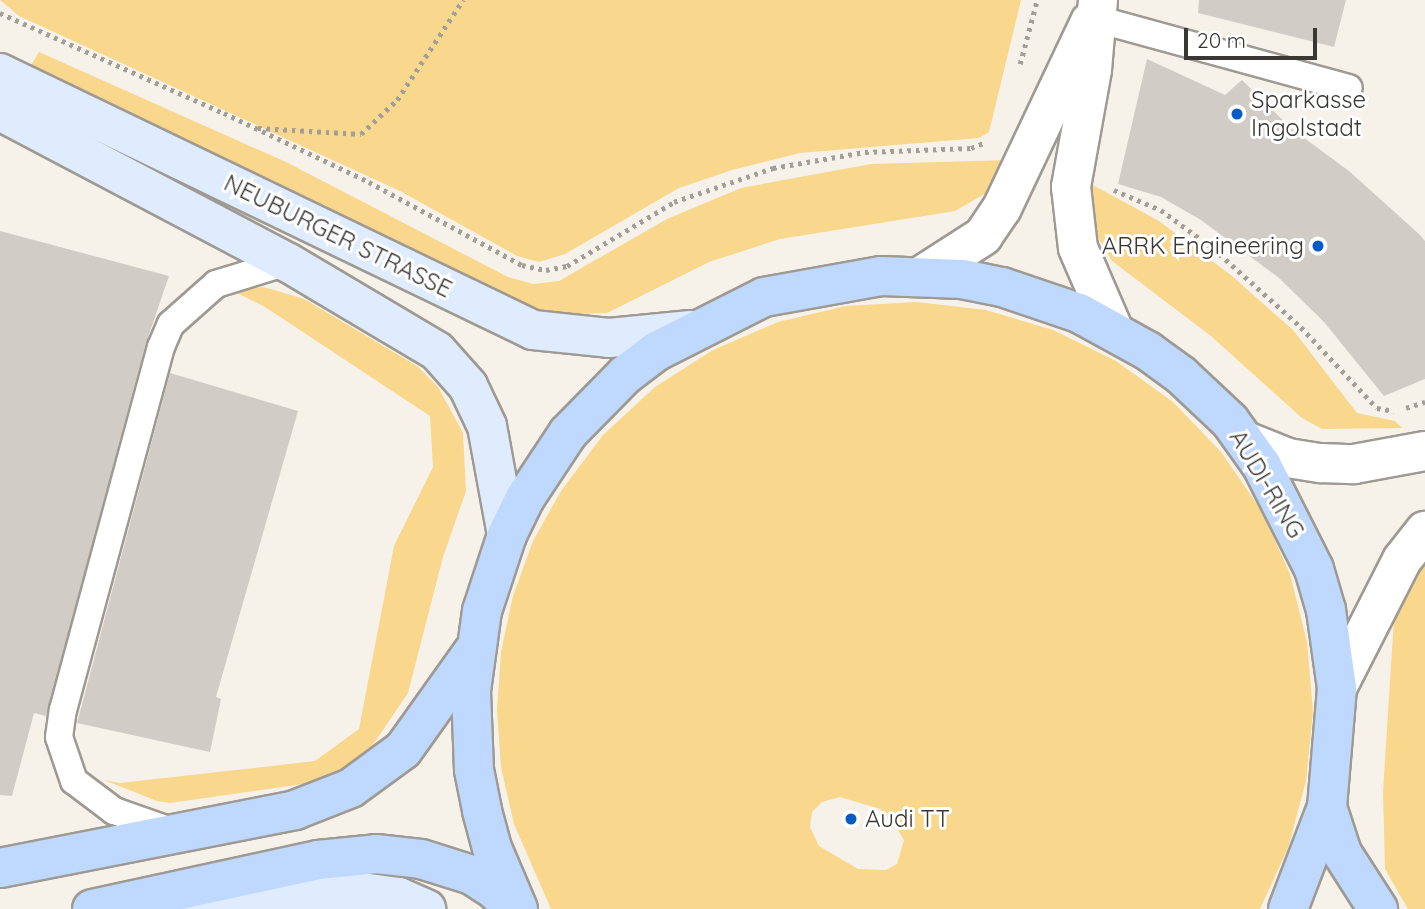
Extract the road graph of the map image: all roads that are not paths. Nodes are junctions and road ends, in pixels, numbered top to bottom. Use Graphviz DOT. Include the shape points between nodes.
graph roads {
  1 [pos="1096,9"];
  2 [pos="0,73"];
  3 [pos="1349,88"];
  4 [pos="0,111"];
  5 [pos="287,262"];
  6 [pos="921,276"];
  7 [pos="691,330"];
  8 [pos="1114,331"];
  9 [pos="1246,441"];
  10 [pos="1425,451"];
  11 [pos="1425,531"];
  12 [pos="507,535"];
  13 [pos="474,650"];
  14 [pos="1337,688"];
  15 [pos="1327,807"];
  16 [pos="176,832"];
  17 [pos="0,868"];
  18 [pos="167,892"];
  19 [pos="92,909"];
  20 [pos="426,909"];
  21 [pos="513,909"];
  22 [pos="518,909"];
  23 [pos="1288,909"];
  24 [pos="1378,909"];
  1 -- 3 [label="lane"];
  1 -- 6 [label="street" via="1077,40 1002,208 983,236"];
  1 -- 8 [label="street" via="1092,70 1071,187 1078,248"];
  2 -- 7 [label="main road, NEUBURGER STRASSE" via="533,330 609,338"];
  4 -- 5 [label="main road, NEUBURGER STRASSE"];
  5 -- 12 [label="main road, NEUBURGER STRASSE" via="408,330 455,367 487,426"];
  5 -- 16 [label="lane" via="216,284 172,324 161,347 59,737 74,781 92,798 114,811"];
  6 -- 7 [label="main road, AUDI-RING" via="868,277 801,288 764,297"];
  6 -- 8 [label="main road, AUDI-RING" via="1002,287 1079,313"];
  7 -- 12 [label="main road, AUDI-RING" via="625,375 568,433 525,498"];
  8 -- 9 [label="main road, AUDI-RING" via="1181,375"];
  9 -- 10 [label="street" via="1288,457 1321,463 1354,464"];
  9 -- 14 [label="main road, AUDI-RING" via="1282,499 1314,569 1326,610"];
  11 -- 14 [label="street" via="1402,560"];
  12 -- 13 [label="main road, AUDI-RING"];
  13 -- 16 [label="main road" via="424,724 377,772 295,810"];
  13 -- 22 [label="main road, AUDI-RING" via="474,769 492,848"];
  14 -- 15 [label="main road, AUDI-RING"];
  15 -- 23 [label="main road, AUDI-RING"];
  15 -- 24 [label="main road" via="1342,853"];
  16 -- 17 [label="main road"];
  18 -- 19 [label="main road"];
  18 -- 20 [label="main road" via="265,897 347,890 399,897"];
  18 -- 21 [label="main road" via="318,860 376,854 421,859 472,875"];
}
